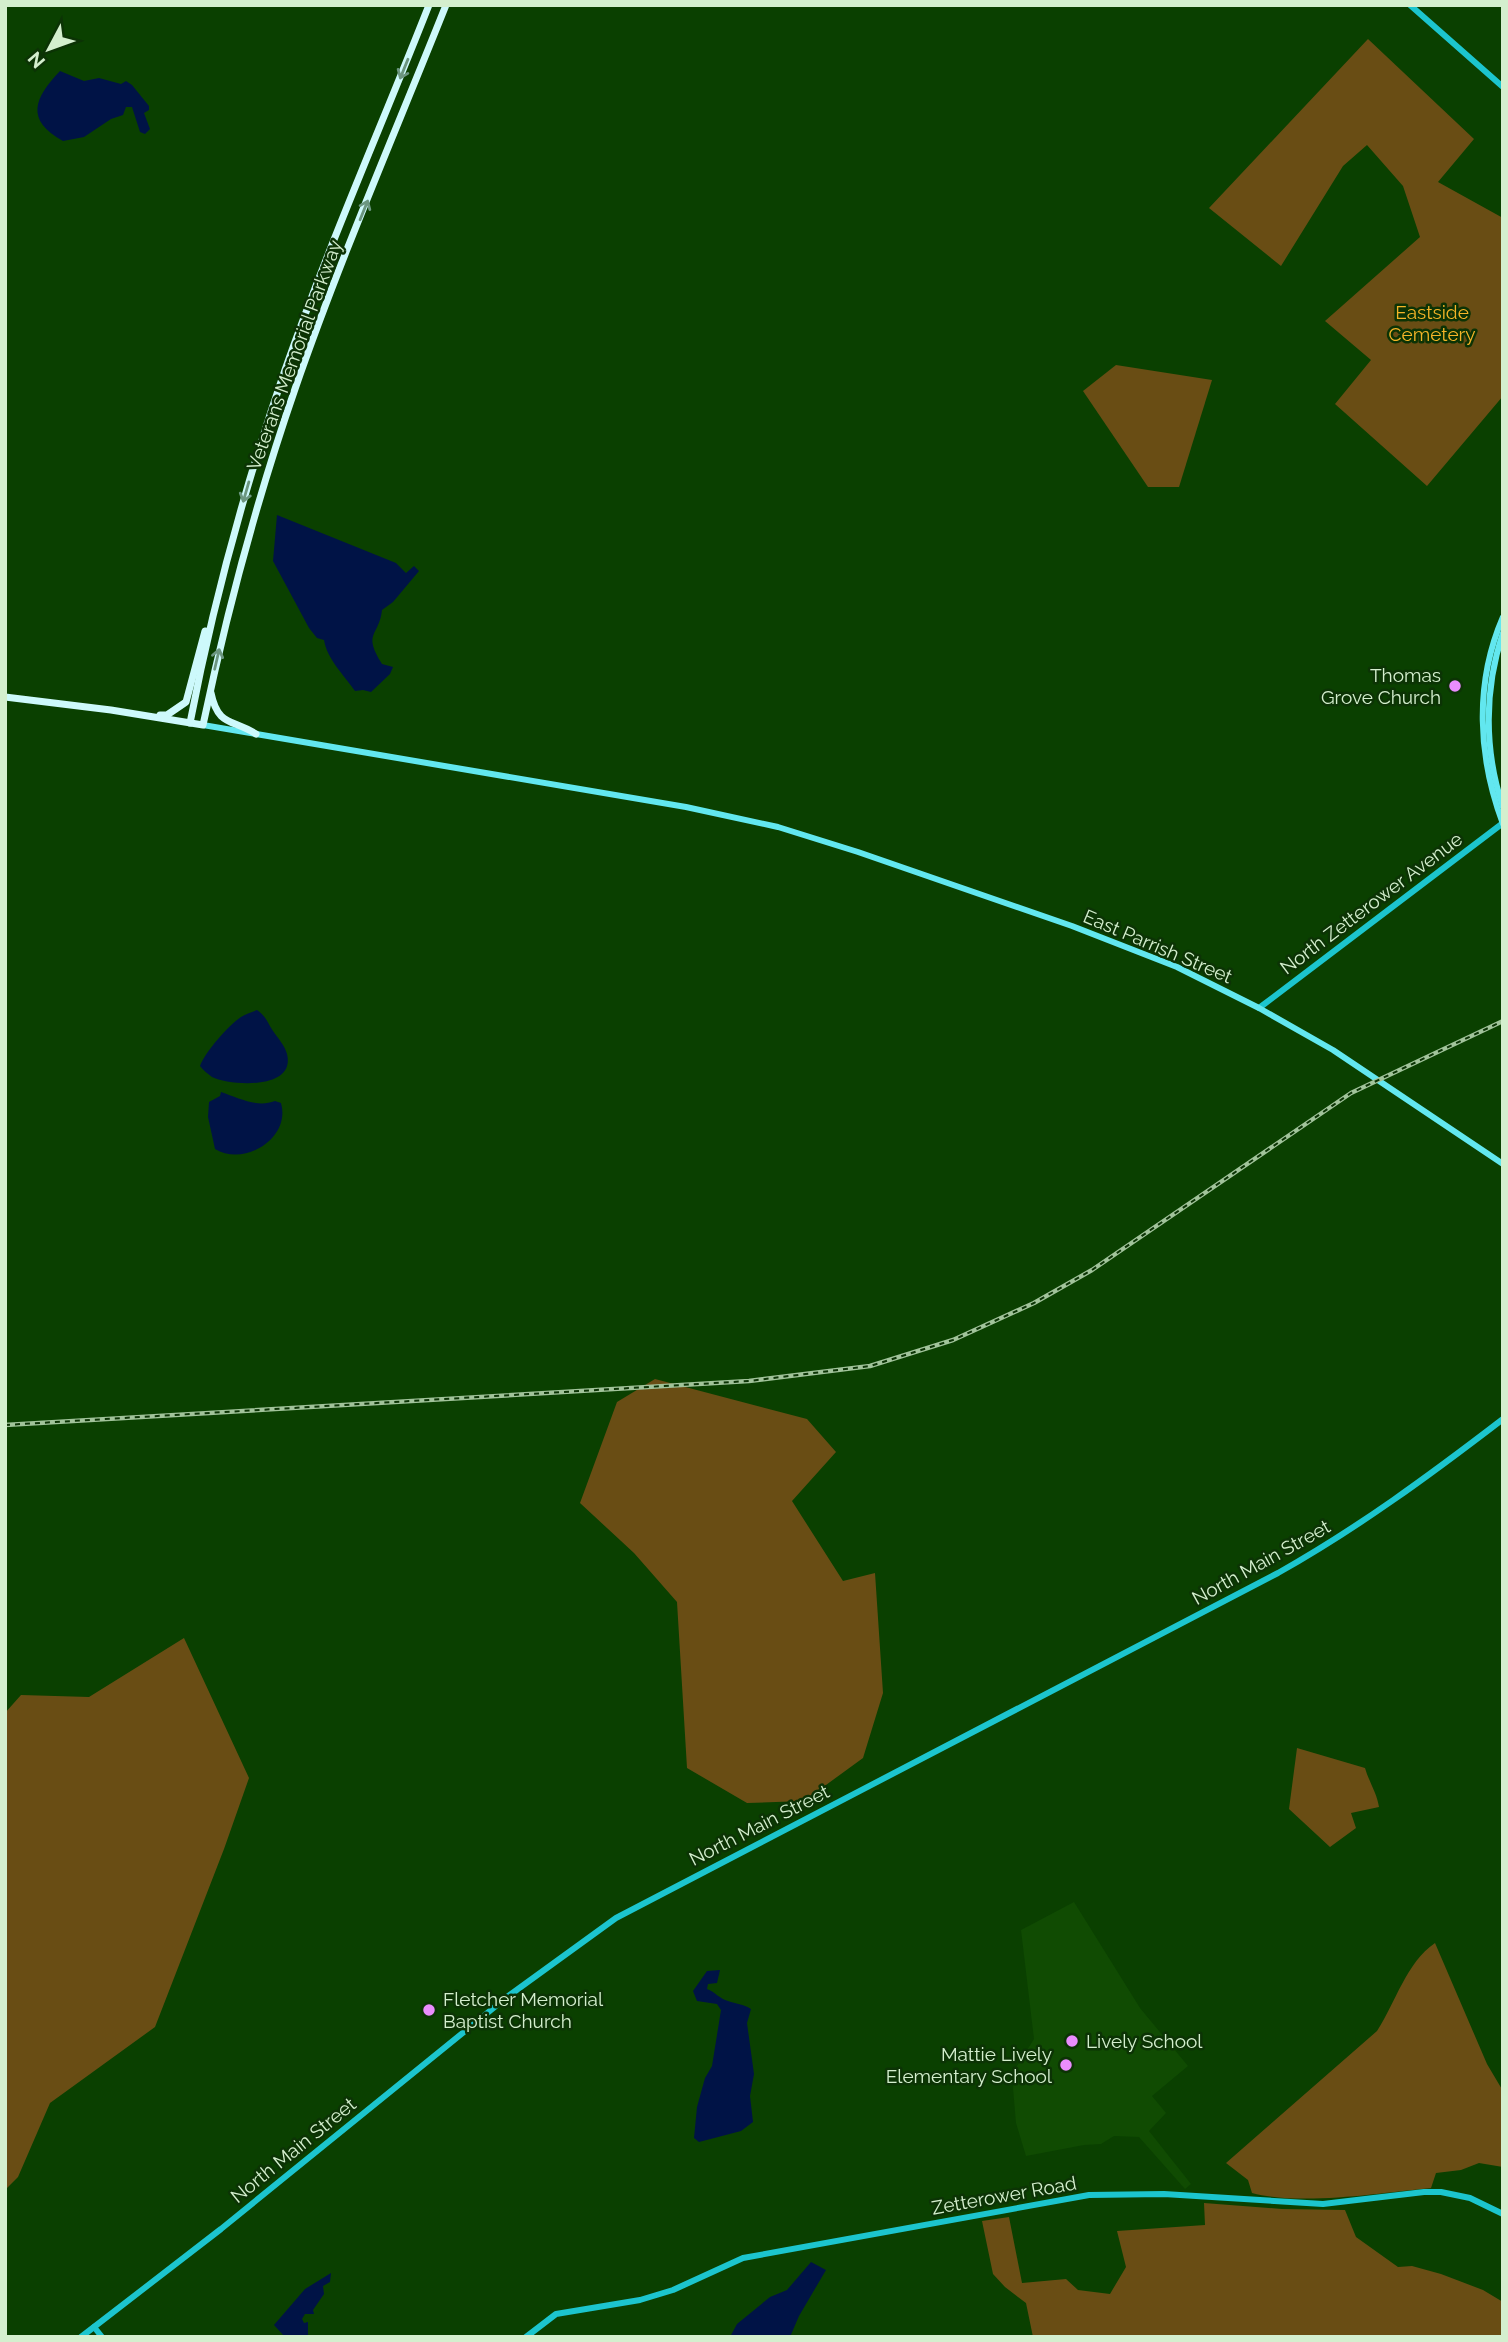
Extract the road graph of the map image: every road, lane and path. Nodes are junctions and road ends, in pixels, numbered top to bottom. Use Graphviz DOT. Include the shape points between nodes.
graph roads {
  1 [pos="429,5"];
  2 [pos="446,5"];
  3 [pos="1410,5"];
  4 [pos="1503,87"];
  5 [pos="216,601"];
  6 [pos="1503,617"];
  7 [pos="1503,633"];
  8 [pos="211,689"];
  9 [pos="5,697"];
  10 [pos="155,718"];
  11 [pos="190,723"];
  12 [pos="203,725"];
  13 [pos="256,734"];
  14 [pos="1503,807"];
  15 [pos="1503,823"];
  16 [pos="1259,1008"];
  17 [pos="1503,1164"];
  18 [pos="1503,1419"];
  19 [pos="1503,2214"];
  20 [pos="94,2327"];
  21 [pos="81,2337"];
  22 [pos="102,2337"];
  23 [pos="526,2337"];
  1 -- 5 [label="highway, Veterans Memorial Parkway, one-way" via="286,368"];
  8 -- 2 [label="highway, Veterans Memorial Parkway, one-way" via="239,568 295,388"];
  3 -- 4 [label="street"];
  5 -- 10 [label="highway" via="186,702"];
  5 -- 11 [label="highway, Veterans Memorial Parkway"];
  6 -- 15 [label="main road" via="1488,665 1482,727 1488,776"];
  7 -- 14 [label="main road" via="1493,664 1488,725"];
  8 -- 12 [label="highway, Veterans Memorial Parkway"];
  8 -- 13 [label="highway" via="220,716"];
  9 -- 10 [label="highway"];
  10 -- 11 [label="highway"];
  11 -- 12 [label="highway"];
  12 -- 13 [label="main road, East Parrish Street"];
  13 -- 16 [label="main road, East Parrish Street" via="673,804 769,825 1098,936"];
  15 -- 16 [label="street, North Zetterower Avenue"];
  16 -- 17 [label="main road, East Parrish Street" via="1333,1050"];
  18 -- 20 [label="street, North Main Street" via="1387,1506 1301,1560 616,1918 507,1997"];
  19 -- 23 [label="street, Zetterower Road" via="1441,2192 1323,2204 1164,2193 1076,2197 743,2258 640,2300 556,2314"];
  20 -- 21 [label="street, North Main Street"];
  20 -- 22 [label="street"];
}
